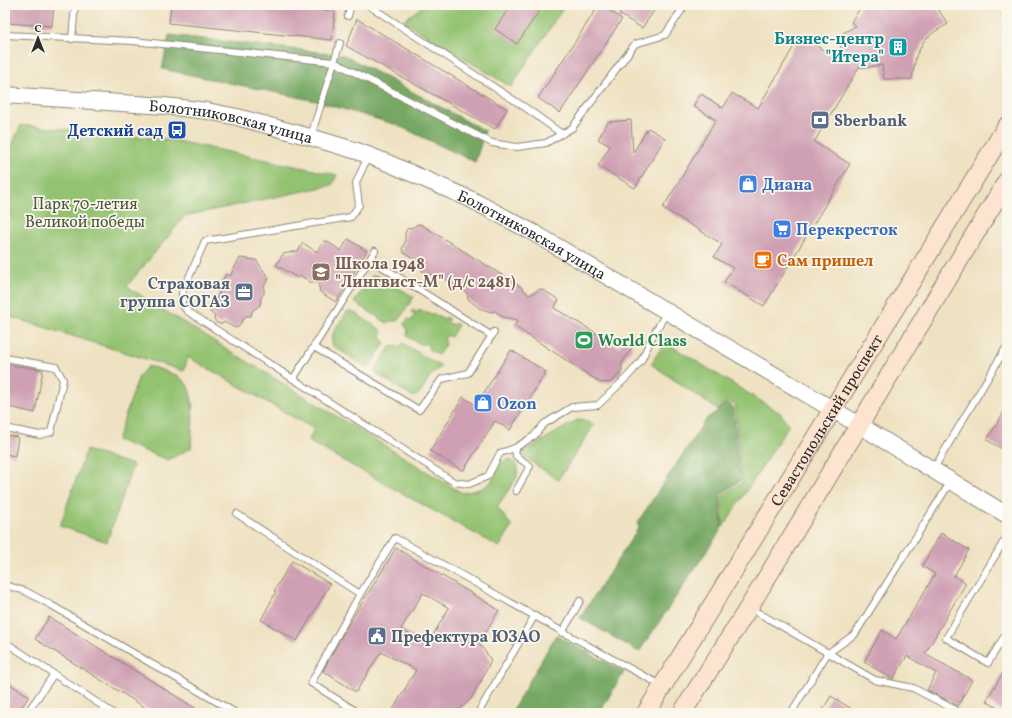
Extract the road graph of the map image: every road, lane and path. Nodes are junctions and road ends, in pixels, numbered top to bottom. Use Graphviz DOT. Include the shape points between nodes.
graph roads {
  1 [pos="75,5"];
  2 [pos="351,5"];
  3 [pos="368,5"];
  4 [pos="685,5"];
  5 [pos="348,16"];
  6 [pos="5,35"];
  7 [pos="72,39"];
  8 [pos="340,43"];
  9 [pos="334,62"];
  10 [pos="5,96"];
  11 [pos="1007,126"];
  12 [pos="562,134"];
  13 [pos="310,136"];
  14 [pos="368,155"];
  15 [pos="1007,181"];
  16 [pos="375,251"];
  17 [pos="370,259"];
  18 [pos="668,311"];
  19 [pos="314,346"];
  20 [pos="1007,346"];
  21 [pos="5,358"];
  22 [pos="293,379"];
  23 [pos="833,410"];
  24 [pos="859,425"];
  25 [pos="5,428"];
  26 [pos="515,448"];
  27 [pos="933,470"];
  28 [pos="951,481"];
  29 [pos="516,491"];
  30 [pos="237,514"];
  31 [pos="1007,515"];
  32 [pos="1007,536"];
  33 [pos="5,585"];
  34 [pos="360,594"];
  35 [pos="580,601"];
  36 [pos="749,607"];
  37 [pos="535,615"];
  38 [pos="1007,632"];
  39 [pos="562,633"];
  40 [pos="5,642"];
  41 [pos="827,654"];
  42 [pos="54,674"];
  43 [pos="662,686"];
  44 [pos="27,713"];
  45 [pos="113,713"];
  46 [pos="236,713"];
  47 [pos="359,713"];
  48 [pos="478,713"];
  49 [pos="646,713"];
  50 [pos="682,713"];
  51 [pos="790,713"];
  52 [pos="961,713"];
  1 -- 7 [label="lane"];
  2 -- 5 [label="lane"];
  3 -- 12 [label="lane"];
  4 -- 12 [label="lane" via="665,35 635,44 572,128"];
  6 -- 7 [label="lane"];
  7 -- 9 [label="lane" via="133,42"];
  8 -- 9 [label="lane"];
  9 -- 12 [label="lane" via="492,143 517,147 546,143"];
  9 -- 13 [label="lane"];
  10 -- 13 [label="street, Болотниковская улица" via="165,106 237,117"];
  11 -- 23 [label="main road, Севастопольский проспект"];
  13 -- 14 [label="street, Болотниковская улица"];
  14 -- 18 [label="street, Болотниковская улица" via="502,215"];
  14 -- 22 [label="lane" via="356,183 359,205 351,217 205,241 182,293 182,304 187,311"];
  15 -- 24 [label="main road, Севастопольский проспект"];
  16 -- 17 [label="lane"];
  17 -- 19 [label="lane"];
  17 -- 19 [label="lane" via="493,334 468,373 442,379 419,410"];
  18 -- 23 [label="street, Болотниковская улица"];
  18 -- 26 [label="lane" via="641,361 598,405 572,407 544,424 534,436"];
  19 -- 22 [label="lane"];
  20 -- 27 [label="lane"];
  21 -- 25 [label="lane" via="56,367 63,380 51,432 40,435"];
  22 -- 26 [label="lane" via="454,482 469,484 488,476 500,453"];
  23 -- 24 [label="street, Болотниковская улица"];
  23 -- 43 [label="main road, Севастопольский проспект"];
  24 -- 27 [label="street, Болотниковская улица"];
  24 -- 36 [label="main road, Севастопольский проспект"];
  26 -- 29 [label="lane" via="516,456 530,466"];
  27 -- 28 [label="street, Болотниковская улица"];
  28 -- 31 [label="street, Болотниковская улица"];
  28 -- 41 [label="lane" via="854,634"];
  30 -- 34 [label="lane"];
  32 -- 38 [label="lane" via="946,638 988,663"];
  33 -- 46 [label="lane" via="25,591 52,605"];
  34 -- 37 [label="lane" via="395,538"];
  34 -- 47 [label="lane" via="311,683"];
  35 -- 39 [label="lane"];
  36 -- 41 [label="lane"];
  36 -- 50 [label="main road, Севастопольский проспект"];
  37 -- 39 [label="lane"];
  37 -- 48 [label="lane"];
  39 -- 43 [label="lane"];
  40 -- 42 [label="lane"];
  41 -- 51 [label="lane"];
  41 -- 52 [label="lane" via="875,680 913,688"];
  42 -- 44 [label="lane"];
  42 -- 45 [label="lane"];
  43 -- 49 [label="main road, Севастопольский проспект"];
}
